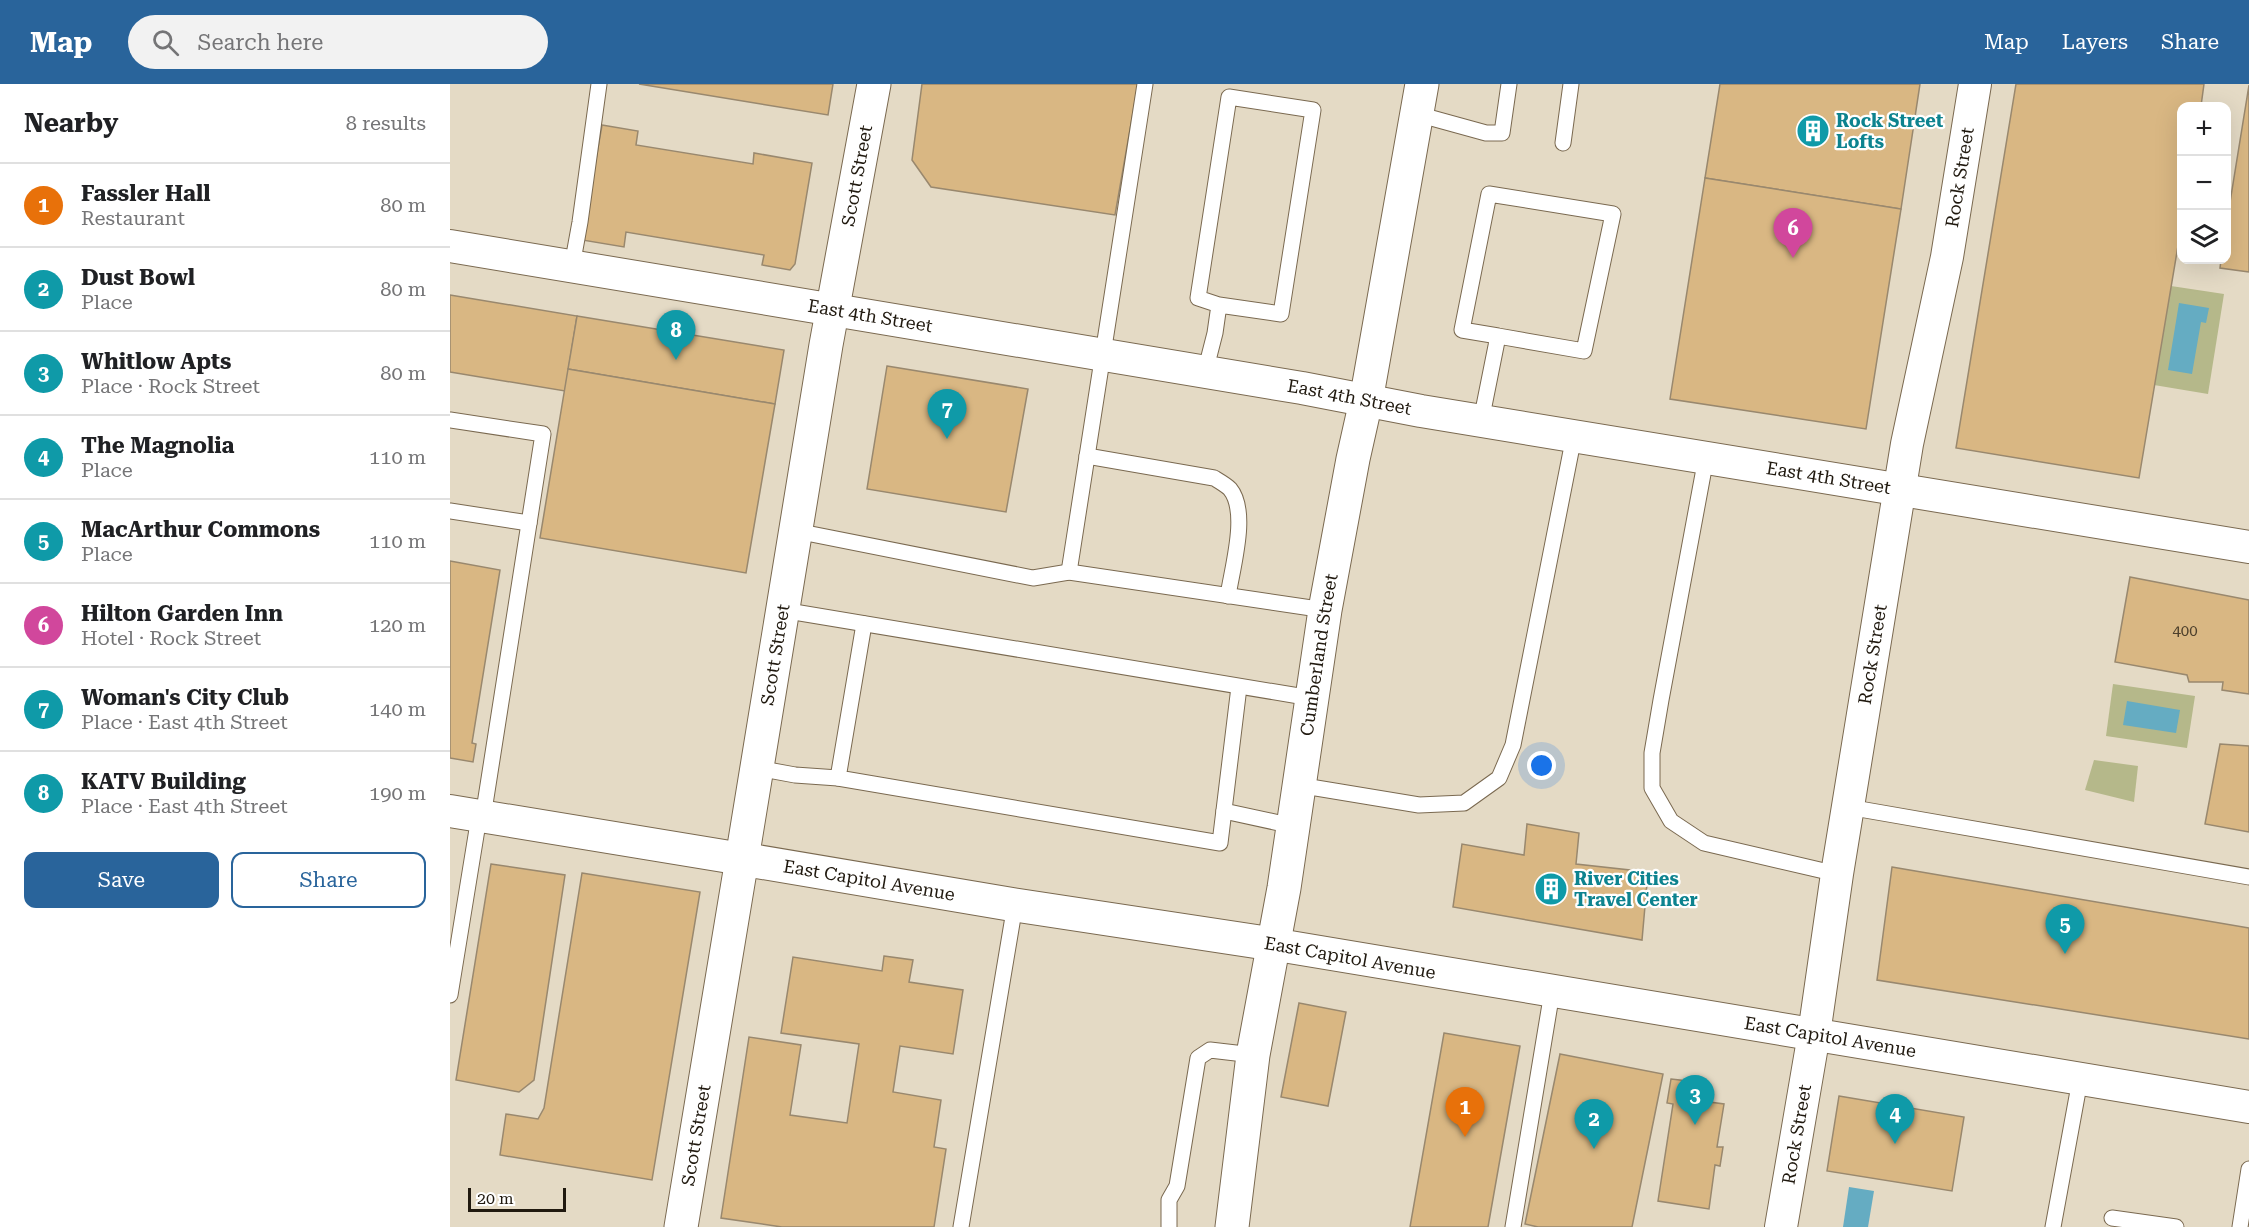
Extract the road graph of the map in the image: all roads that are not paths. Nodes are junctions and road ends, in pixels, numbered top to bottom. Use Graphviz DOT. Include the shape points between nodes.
graph roads {
  1 [pos="599,84"];
  2 [pos="874,84"];
  3 [pos="1145,84"];
  4 [pos="1509,84"];
  5 [pos="1571,84"];
  6 [pos="1975,84"];
  7 [pos="1420,99"];
  8 [pos="1563,143"];
  9 [pos="450,246"];
  10 [pos="572,266"];
  11 [pos="1219,304"];
  12 [pos="833,310"];
  13 [pos="1498,336"];
  14 [pos="1103,355"];
  15 [pos="1205,372"];
  16 [pos="1366,401"];
  17 [pos="450,420"];
  18 [pos="1481,420"];
  19 [pos="1574,436"];
  20 [pos="1087,456"];
  21 [pos="1706,458"];
  22 [pos="1900,490"];
  23 [pos="450,511"];
  24 [pos="529,523"];
  25 [pos="796,531"];
  26 [pos="2249,547"];
  27 [pos="1069,572"];
  28 [pos="1228,596"];
  29 [pos="782,610"];
  30 [pos="1325,610"];
  31 [pos="864,624"];
  32 [pos="1239,687"];
  33 [pos="1311,698"];
  34 [pos="757,768"];
  35 [pos="838,778"];
  36 [pos="1299,785"];
  37 [pos="1848,807"];
  38 [pos="1224,811"];
  39 [pos="471,815"];
  40 [pos="1293,826"];
  41 [pos="742,859"];
  42 [pos="1837,874"];
  43 [pos="2249,877"];
  44 [pos="1015,905"];
  45 [pos="1272,944"];
  46 [pos="1552,992"];
  47 [pos="450,994"];
  48 [pos="1814,1034"];
  49 [pos="1253,1055"];
  50 [pos="2080,1080"];
  51 [pos="2249,1107"];
  52 [pos="2249,1169"];
  53 [pos="2112,1218"];
  54 [pos="681,1227"];
  55 [pos="961,1227"];
  56 [pos="1169,1227"];
  57 [pos="1232,1227"];
  58 [pos="1513,1227"];
  59 [pos="1781,1227"];
  60 [pos="2053,1227"];
  61 [pos="2176,1227"];
  62 [pos="2240,1227"];
  1 -- 10 [label="lane"];
  2 -- 12 [label="main road, Scott Street"];
  3 -- 14 [label="lane"];
  4 -- 7 [label="lane" via="1502,133 1486,133"];
  5 -- 8 [label="lane"];
  6 -- 22 [label="street, Rock Street" via="1947,257"];
  7 -- 16 [label="main road, Cumberland Street"];
  9 -- 10 [label="street, East 4th Street"];
  10 -- 12 [label="street, East 4th Street"];
  11 -- 11 [label="lane" via="1281,314 1313,110 1229,97 1198,298"];
  11 -- 15 [label="lane"];
  12 -- 14 [label="street, East 4th Street"];
  12 -- 25 [label="main road, Scott Street"];
  13 -- 13 [label="lane" via="1462,330 1489,194 1612,214 1584,351"];
  13 -- 18 [label="lane"];
  14 -- 15 [label="street, East 4th Street"];
  14 -- 20 [label="lane"];
  15 -- 16 [label="street, East 4th Street"];
  16 -- 18 [label="street, East 4th Street"];
  16 -- 30 [label="main road, Cumberland Street"];
  17 -- 24 [label="lane" via="543,434"];
  18 -- 19 [label="street, East 4th Street"];
  19 -- 21 [label="street, East 4th Street"];
  19 -- 36 [label="lane" via="1513,746 1499,778 1464,803 1419,805"];
  20 -- 27 [label="lane"];
  20 -- 28 [label="lane" via="1214,478 1229,488 1240,520"];
  21 -- 22 [label="street, East 4th Street"];
  21 -- 42 [label="lane" via="1659,710 1652,753 1652,788 1671,821 1704,843"];
  22 -- 26 [label="street, East 4th Street"];
  22 -- 37 [label="street, Rock Street"];
  23 -- 24 [label="lane"];
  24 -- 39 [label="lane"];
  25 -- 27 [label="lane" via="1032,578"];
  25 -- 29 [label="main road, Scott Street"];
  27 -- 28 [label="lane"];
  28 -- 30 [label="lane"];
  29 -- 31 [label="lane"];
  29 -- 34 [label="main road, Scott Street"];
  30 -- 33 [label="main road, Cumberland Street"];
  31 -- 32 [label="lane"];
  31 -- 35 [label="lane"];
  32 -- 33 [label="lane"];
  32 -- 38 [label="lane"];
  33 -- 36 [label="main road, Cumberland Street"];
  34 -- 35 [label="lane"];
  34 -- 41 [label="main road, Scott Street"];
  35 -- 38 [label="lane" via="1220,843"];
  36 -- 40 [label="main road, Cumberland Street"];
  37 -- 42 [label="street, Rock Street"];
  37 -- 43 [label="lane"];
  38 -- 40 [label="lane"];
  39 -- 41 [label="street, East Capitol Avenue"];
  39 -- 47 [label="lane"];
  40 -- 45 [label="main road, Cumberland Street"];
  41 -- 44 [label="main road, East Capitol Avenue"];
  41 -- 54 [label="main road, Scott Street"];
  42 -- 48 [label="street, Rock Street"];
  44 -- 45 [label="main road, East Capitol Avenue"];
  44 -- 55 [label="lane"];
  45 -- 46 [label="street, East Capitol Avenue"];
  45 -- 49 [label="main road, Cumberland Street"];
  46 -- 48 [label="street, East Capitol Avenue"];
  46 -- 58 [label="lane"];
  48 -- 50 [label="street, East Capitol Avenue"];
  48 -- 59 [label="street, Rock Street"];
  49 -- 56 [label="lane" via="1210,1050 1198,1058 1177,1186 1169,1200"];
  49 -- 57 [label="main road, Cumberland Street"];
  50 -- 51 [label="street, East Capitol Avenue"];
  50 -- 60 [label="lane"];
  52 -- 62 [label="lane"];
  53 -- 61 [label="lane"];
}
